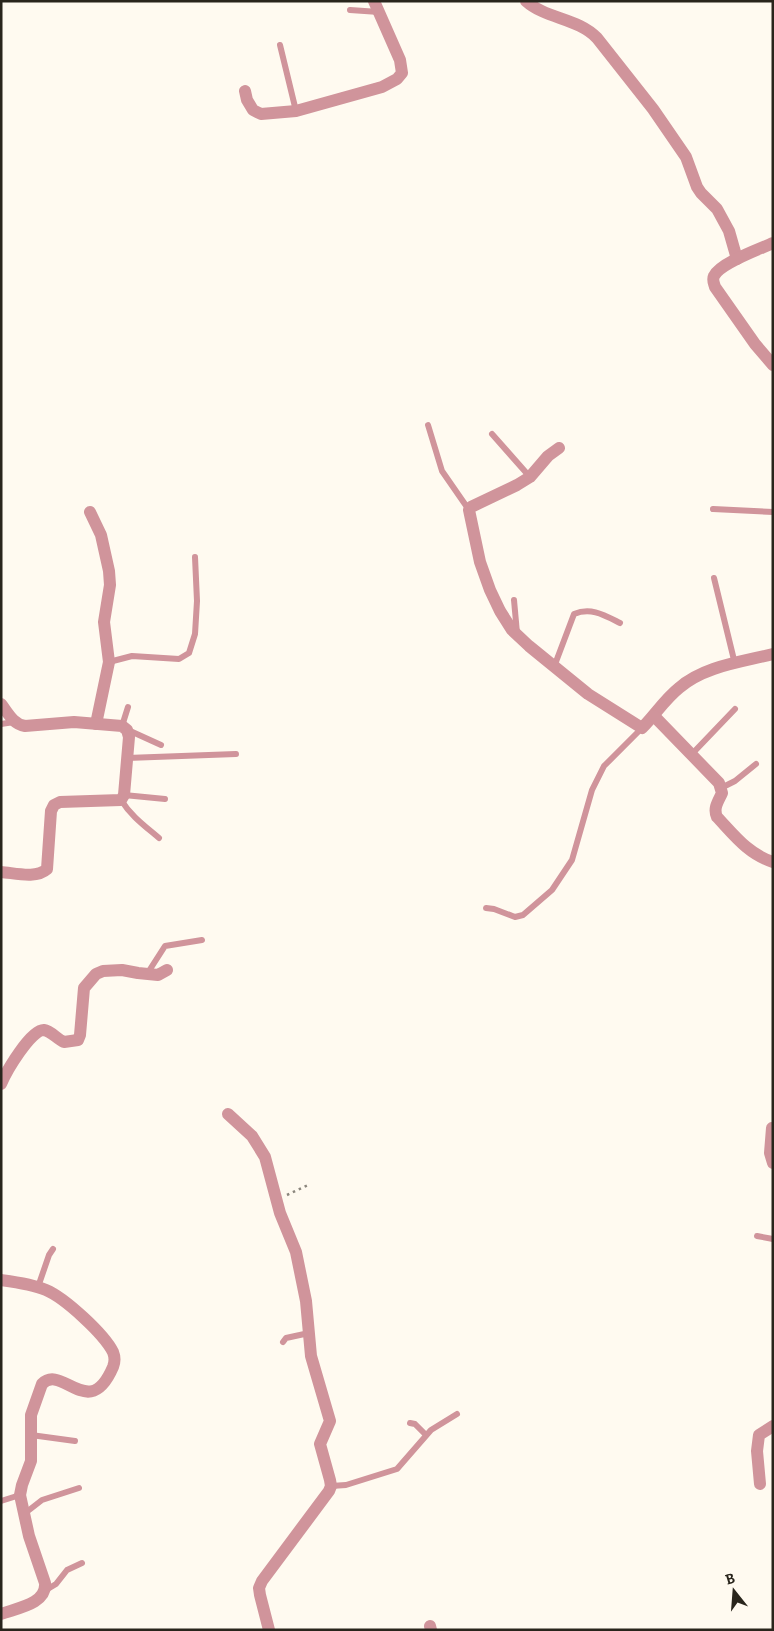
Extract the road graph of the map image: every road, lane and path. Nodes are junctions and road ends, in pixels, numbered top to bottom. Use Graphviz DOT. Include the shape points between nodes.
graph roads {
  1 [pos="529,4"];
  2 [pos="377,7"];
  3 [pos="350,10"];
  4 [pos="280,45"];
  5 [pos="245,91"];
  6 [pos="296,111"];
  7 [pos="773,243"];
  8 [pos="737,258"];
  9 [pos="773,365"];
  10 [pos="428,425"];
  11 [pos="492,434"];
  12 [pos="559,448"];
  13 [pos="530,477"];
  14 [pos="713,509"];
  15 [pos="469,510"];
  16 [pos="90,512"];
  17 [pos="773,512"];
  18 [pos="195,557"];
  19 [pos="714,578"];
  20 [pos="514,600"];
  21 [pos="620,623"];
  22 [pos="517,635"];
  23 [pos="773,654"];
  24 [pos="109,662"];
  25 [pos="734,664"];
  26 [pos="554,667"];
  27 [pos="1,704"];
  28 [pos="128,707"];
  29 [pos="735,709"];
  30 [pos="654,716"];
  31 [pos="14,722"];
  32 [pos="1,724"];
  33 [pos="96,724"];
  34 [pos="125,728"];
  35 [pos="642,728"];
  36 [pos="161,745"];
  37 [pos="236,754"];
  38 [pos="691,756"];
  39 [pos="127,758"];
  40 [pos="756,764"];
  41 [pos="721,788"];
  42 [pos="123,798"];
  43 [pos="165,799"];
  44 [pos="159,838"];
  45 [pos="773,862"];
  46 [pos="1,872"];
  47 [pos="486,908"];
  48 [pos="202,940"];
  49 [pos="167,970"];
  50 [pos="147,974"];
  51 [pos="1,1084"];
  52 [pos="228,1114"];
  53 [pos="772,1128"];
  54 [pos="773,1163"];
  55 [pos="308,1185"];
  56 [pos="276,1200"];
  57 [pos="757,1236"];
  58 [pos="773,1239"];
  59 [pos="53,1249"];
  60 [pos="1,1280"];
  61 [pos="38,1287"];
  62 [pos="309,1333"];
  63 [pos="283,1342"];
  64 [pos="457,1414"];
  65 [pos="410,1423"];
  66 [pos="773,1426"];
  67 [pos="31,1435"];
  68 [pos="426,1435"];
  69 [pos="75,1441"];
  70 [pos="760,1484"];
  71 [pos="331,1486"];
  72 [pos="79,1488"];
  73 [pos="20,1495"];
  74 [pos="1,1501"];
  75 [pos="24,1514"];
  76 [pos="82,1563"];
  77 [pos="46,1590"];
  78 [pos="1,1614"];
  79 [pos="270,1630"];
  1 -- 8 [label="street" via="591,32 653,109 686,157 701,193 717,209 729,231"];
  2 -- 3 [label="lane"];
  2 -- 6 [label="street" via="400,60 402,73 382,87"];
  4 -- 6 [label="lane"];
  5 -- 6 [label="street" via="253,110 261,114"];
  7 -- 8 [label="street"];
  8 -- 9 [label="street" via="714,275 715,287"];
  10 -- 15 [label="lane" via="442,471"];
  11 -- 13 [label="lane"];
  12 -- 13 [label="street"];
  13 -- 15 [label="street"];
  14 -- 17 [label="lane"];
  15 -- 22 [label="street" via="480,562 490,590"];
  16 -- 24 [label="street" via="101,535 109,570 104,622"];
  18 -- 24 [label="lane" via="196,634 189,653 179,659 132,656"];
  19 -- 25 [label="lane"];
  20 -- 22 [label="lane"];
  21 -- 26 [label="lane" via="590,610 574,614"];
  22 -- 26 [label="street"];
  23 -- 25 [label="street"];
  24 -- 33 [label="street"];
  25 -- 30 [label="street" via="690,679"];
  26 -- 35 [label="street" via="593,698"];
  27 -- 31 [label="street"];
  28 -- 34 [label="lane"];
  29 -- 38 [label="lane"];
  30 -- 35 [label="street"];
  30 -- 38 [label="street"];
  31 -- 32 [label="lane"];
  31 -- 33 [label="street" via="25,726"];
  33 -- 34 [label="street"];
  34 -- 36 [label="lane"];
  34 -- 39 [label="street" via="129,737"];
  35 -- 47 [label="lane" via="604,766 592,790 572,860 552,890 524,915 515,917"];
  37 -- 39 [label="lane"];
  38 -- 41 [label="street"];
  39 -- 42 [label="street"];
  40 -- 41 [label="lane"];
  41 -- 45 [label="street" via="715,807 717,818 743,846"];
  42 -- 43 [label="lane"];
  42 -- 44 [label="lane" via="128,811"];
  42 -- 46 [label="street" via="54,805 47,869 37,875"];
  48 -- 50 [label="lane" via="165,946"];
  49 -- 50 [label="street" via="158,975"];
  50 -- 51 [label="street" via="122,970 96,974 84,988 78,1040 64,1042 47,1031 37,1032 19,1052"];
  52 -- 56 [label="street" via="260,1146"];
  53 -- 54 [label="street" via="770,1153"];
  55 -- 56 [label="path"];
  56 -- 62 [label="street" via="296,1252"];
  57 -- 58 [label="lane"];
  59 -- 61 [label="lane"];
  60 -- 61 [label="street"];
  61 -- 67 [label="street" via="53,1294 88,1322 110,1348 115,1360 105,1382 93,1391 80,1391 55,1379 45,1380 32,1408"];
  62 -- 63 [label="lane" via="289,1336"];
  62 -- 71 [label="street" via="311,1356 330,1422 320,1444"];
  64 -- 68 [label="lane"];
  65 -- 68 [label="lane"];
  66 -- 70 [label="street" via="759,1435"];
  67 -- 69 [label="lane"];
  67 -- 73 [label="street" via="31,1461"];
  68 -- 71 [label="lane" via="396,1469 346,1485"];
  71 -- 79 [label="street" via="262,1580 260,1595"];
  72 -- 75 [label="lane" via="42,1500"];
  73 -- 74 [label="lane"];
  73 -- 75 [label="street"];
  75 -- 77 [label="street"];
  76 -- 77 [label="lane" via="67,1570 56,1584"];
  77 -- 78 [label="street" via="35,1602"];
}
